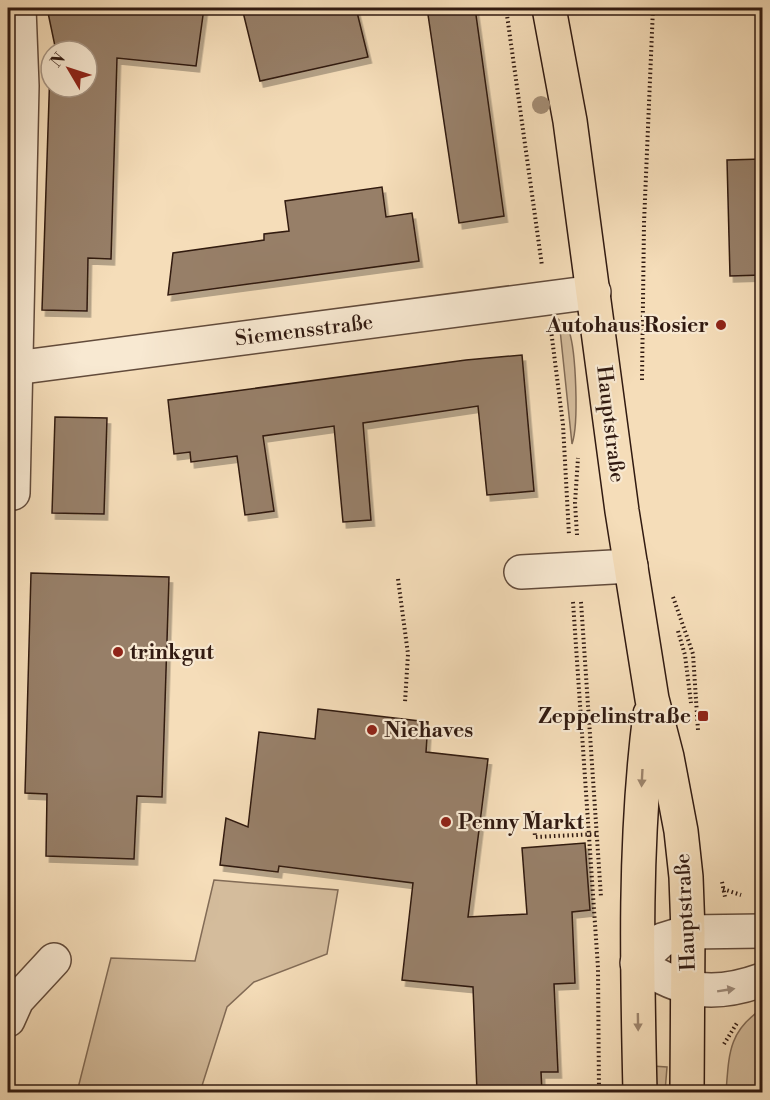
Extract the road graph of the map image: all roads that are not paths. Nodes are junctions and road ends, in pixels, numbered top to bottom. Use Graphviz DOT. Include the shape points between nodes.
graph roads {
  1 [pos="549,8"];
  2 [pos="15,22"];
  3 [pos="594,292"];
  4 [pos="15,368"];
  5 [pos="13,493"];
  6 [pos="631,566"];
  7 [pos="521,572"];
  8 [pos="652,699"];
  9 [pos="762,931"];
  10 [pos="688,932"];
  11 [pos="54,960"];
  12 [pos="637,963"];
  13 [pos="762,980"];
  14 [pos="689,988"];
  15 [pos="8,1020"];
  16 [pos="640,1092"];
  17 [pos="687,1092"];
  1 -- 3 [label="main road, Hauptstraße" via="570,121"];
  2 -- 4 [label="street" via="22,86"];
  3 -- 4 [label="street, Siemensstraße"];
  3 -- 6 [label="main road, Hauptstraße"];
  4 -- 5 [label="street"];
  6 -- 7 [label="street"];
  6 -- 8 [label="main road, Hauptstraße"];
  8 -- 10 [label="main road, Hauptstraße" via="681,831"];
  8 -- 12 [label="main road, Hauptstraße, one-way" via="642,770"];
  9 -- 10 [label="street"];
  10 -- 12 [label="street" via="662,940"];
  10 -- 14 [label="main road, Hauptstraße"];
  11 -- 15 [label="street" via="17,1000"];
  12 -- 14 [label="street" via="662,979"];
  12 -- 16 [label="main road, Hauptstraße, one-way"];
  14 -- 13 [label="street, one-way" via="715,992"];
  14 -- 17 [label="main road, Hauptstraße"];
}
